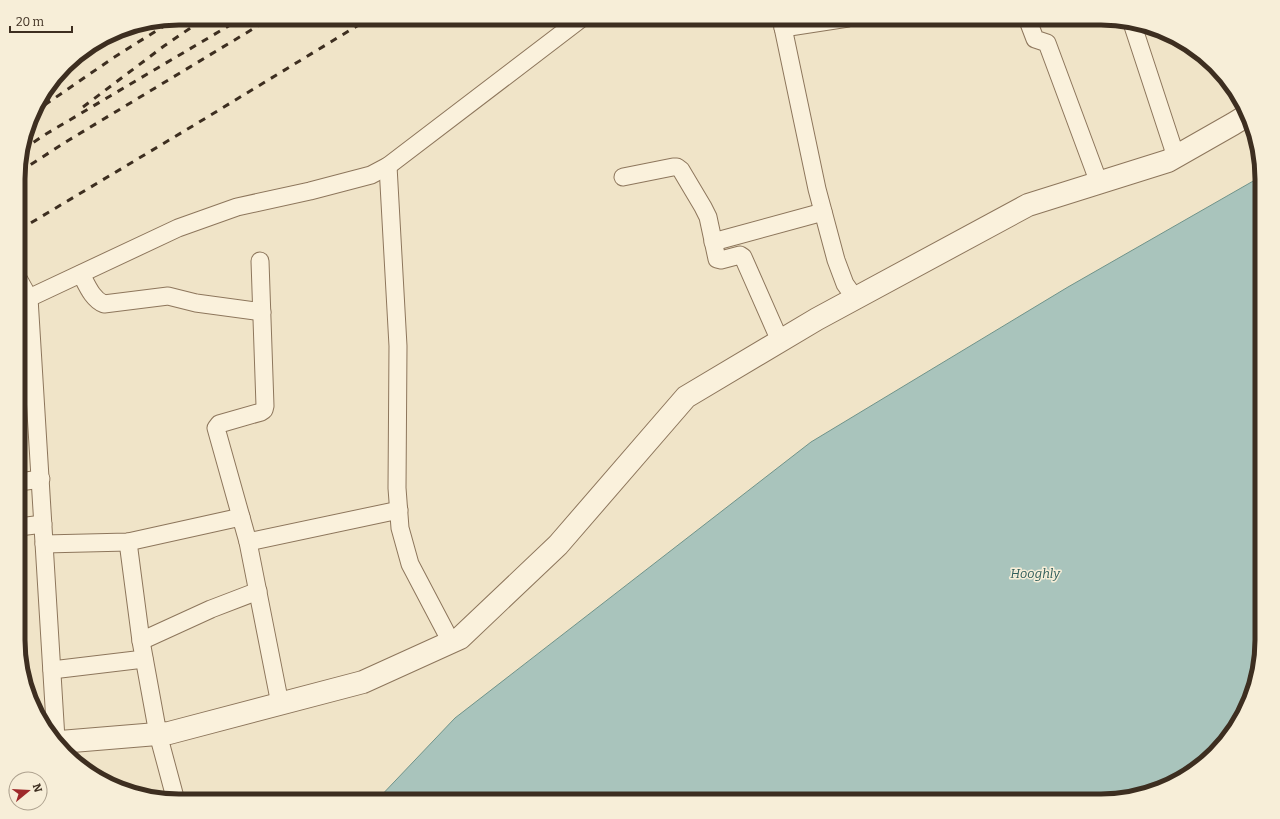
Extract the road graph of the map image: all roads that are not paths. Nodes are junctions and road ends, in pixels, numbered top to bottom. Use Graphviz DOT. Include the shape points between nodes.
graph roads {
  1 [pos="573,25"];
  2 [pos="782,25"];
  3 [pos="1030,25"];
  4 [pos="1134,29"];
  5 [pos="1242,118"];
  6 [pos="1176,157"];
  7 [pos="388,166"];
  8 [pos="623,177"];
  9 [pos="1098,183"];
  10 [pos="823,212"];
  11 [pos="713,242"];
  12 [pos="260,261"];
  13 [pos="81,274"];
  14 [pos="25,291"];
  15 [pos="29,298"];
  16 [pos="855,298"];
  17 [pos="262,312"];
  18 [pos="780,341"];
  19 [pos="41,479"];
  20 [pos="25,481"];
  21 [pos="399,510"];
  22 [pos="241,516"];
  23 [pos="43,524"];
  24 [pos="25,526"];
  25 [pos="128,542"];
  26 [pos="248,542"];
  27 [pos="44,544"];
  28 [pos="258,591"];
  29 [pos="141,641"];
  30 [pos="451,642"];
  31 [pos="144,659"];
  32 [pos="52,670"];
  33 [pos="280,704"];
  34 [pos="56,732"];
  35 [pos="158,734"];
  36 [pos="63,742"];
  37 [pos="174,794"];
  1 -- 7 [label="street"];
  2 -- 10 [label="street"];
  3 -- 9 [label="street" via="1035,39 1047,43"];
  4 -- 6 [label="street"];
  5 -- 6 [label="street"];
  6 -- 9 [label="street"];
  7 -- 13 [label="street" via="371,175 237,207 178,228"];
  7 -- 21 [label="street" via="398,346"];
  8 -- 11 [label="street" via="678,167 708,217"];
  9 -- 16 [label="street" via="1028,205"];
  10 -- 11 [label="street"];
  10 -- 16 [label="street" via="838,266 845,284"];
  11 -- 18 [label="street" via="718,260 743,256"];
  12 -- 17 [label="street"];
  13 -- 15 [label="street"];
  13 -- 17 [label="street" via="94,297 104,304 168,296 196,303"];
  14 -- 15 [label="street"];
  15 -- 19 [label="street"];
  16 -- 18 [label="street"];
  17 -- 22 [label="street" via="264,410 219,424 216,428"];
  18 -- 30 [label="street" via="686,397 558,544 460,638"];
  19 -- 20 [label="street"];
  19 -- 23 [label="street"];
  21 -- 26 [label="street"];
  21 -- 30 [label="street" via="400,528 410,564"];
  22 -- 25 [label="street"];
  22 -- 26 [label="street"];
  23 -- 24 [label="street"];
  23 -- 27 [label="street"];
  25 -- 27 [label="street"];
  25 -- 29 [label="street"];
  26 -- 28 [label="street"];
  27 -- 32 [label="street"];
  28 -- 29 [label="street"];
  28 -- 33 [label="street"];
  29 -- 31 [label="street"];
  30 -- 33 [label="street" via="363,682"];
  31 -- 32 [label="street"];
  31 -- 35 [label="street"];
  32 -- 34 [label="street"];
  33 -- 35 [label="street"];
  35 -- 36 [label="street"];
  35 -- 37 [label="street"];
}
